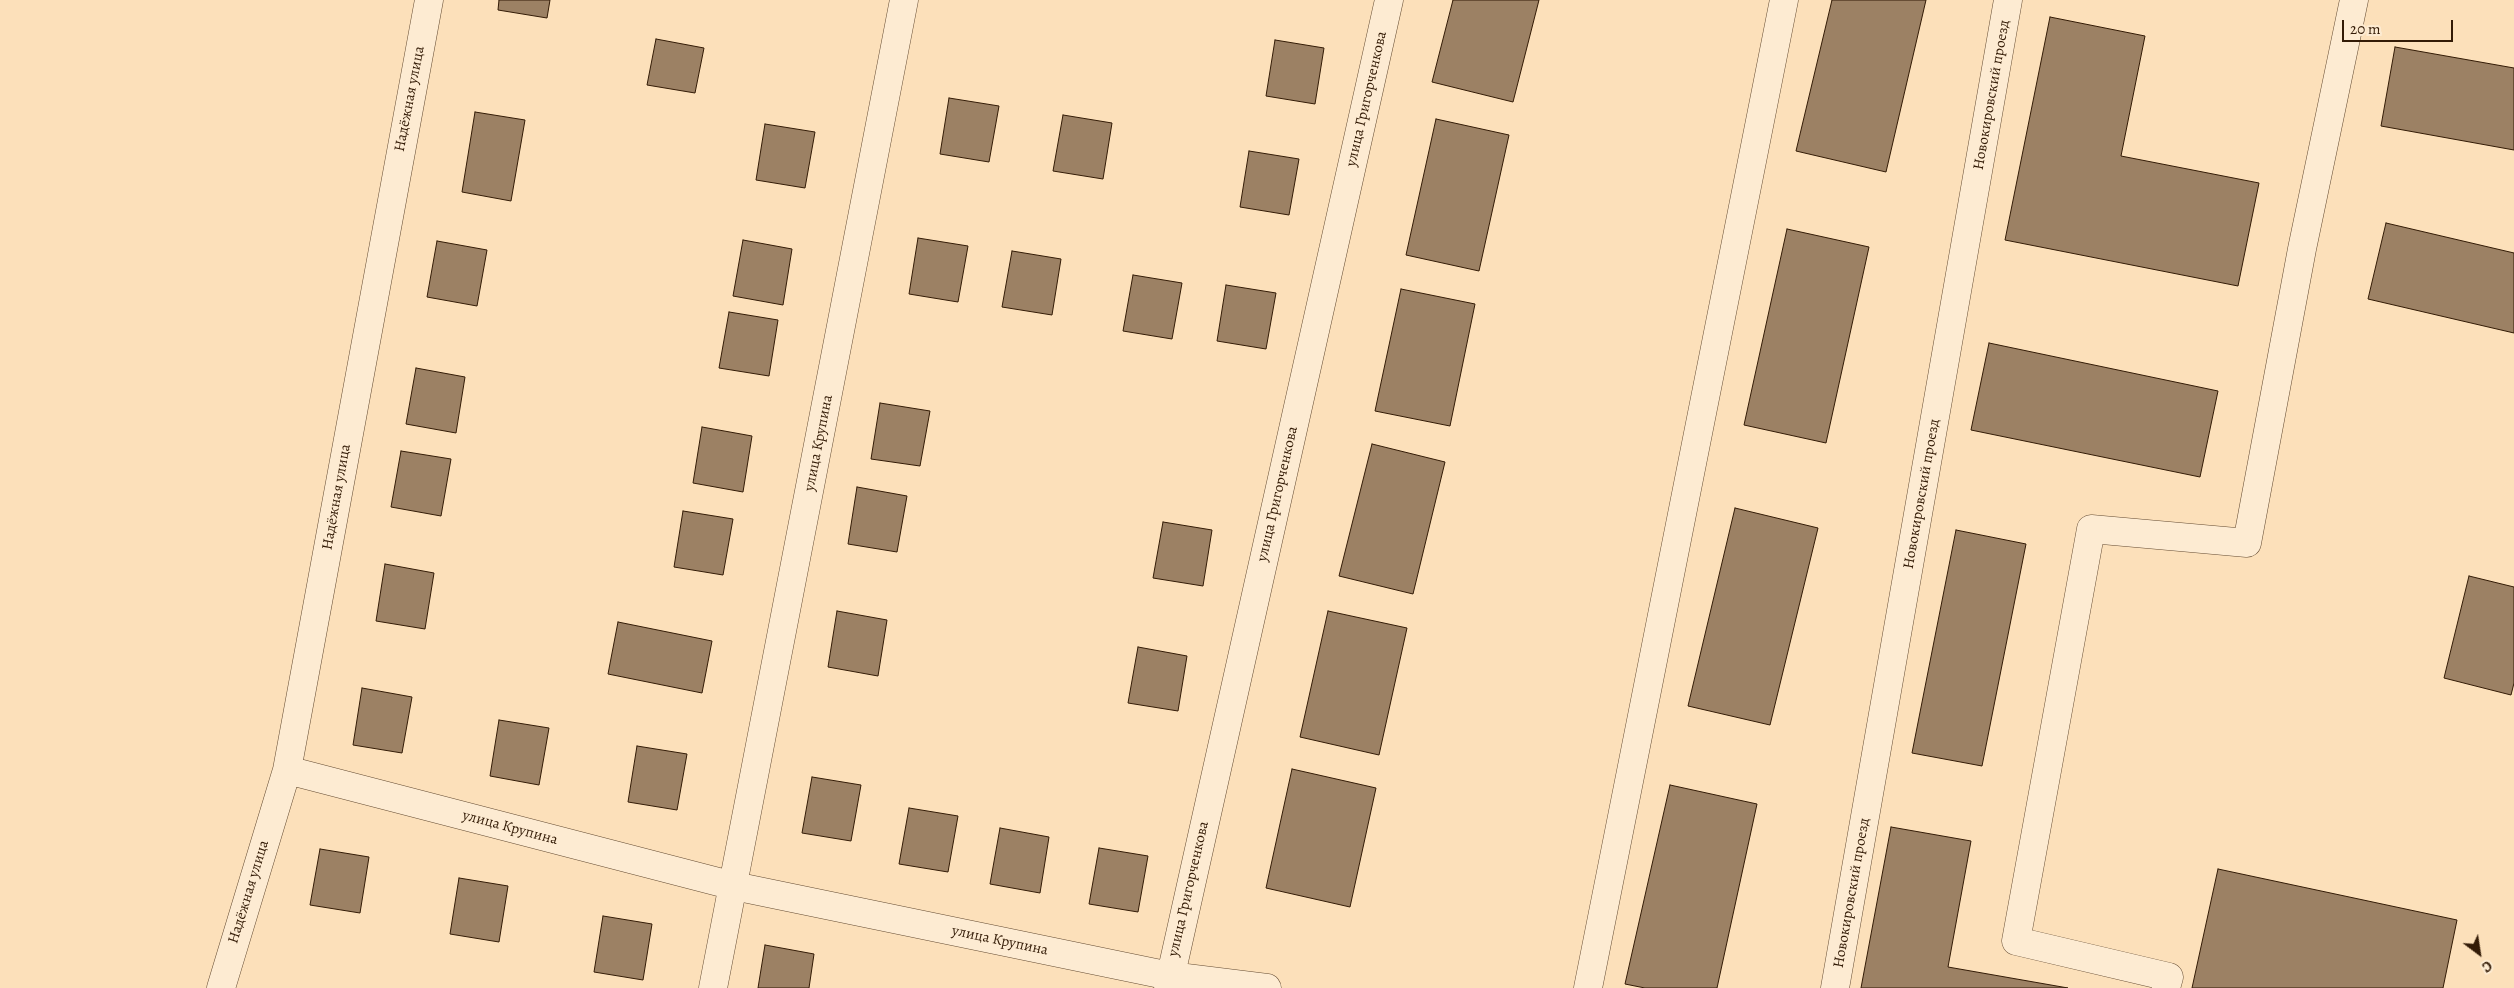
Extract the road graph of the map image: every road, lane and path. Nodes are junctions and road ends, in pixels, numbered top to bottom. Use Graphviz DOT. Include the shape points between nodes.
graph roads {
  1 [pos="429,0"];
  2 [pos="904,0"];
  3 [pos="1389,0"];
  4 [pos="1784,0"];
  5 [pos="2008,0"];
  6 [pos="2354,0"];
  7 [pos="287,770"];
  8 [pos="734,886"];
  9 [pos="1169,982"];
  10 [pos="220,988"];
  11 [pos="713,988"];
  12 [pos="1268,988"];
  13 [pos="1588,988"];
  14 [pos="1835,988"];
  15 [pos="2166,988"];
  1 -- 7 [label="street, Надёжная улица"];
  2 -- 8 [label="street, улица Крупина"];
  3 -- 9 [label="street, улица Григорченкова"];
  4 -- 13 [label="street"];
  5 -- 14 [label="street, Новокировский проезд"];
  6 -- 15 [label="street" via="2302,249 2248,543 2091,529 2016,941 2169,977"];
  7 -- 8 [label="street, улица Крупина"];
  7 -- 10 [label="street, Надёжная улица"];
  8 -- 9 [label="street, улица Крупина"];
  8 -- 11 [label="street, улица Крупина"];
  9 -- 12 [label="street, улица Крупина"];
}
